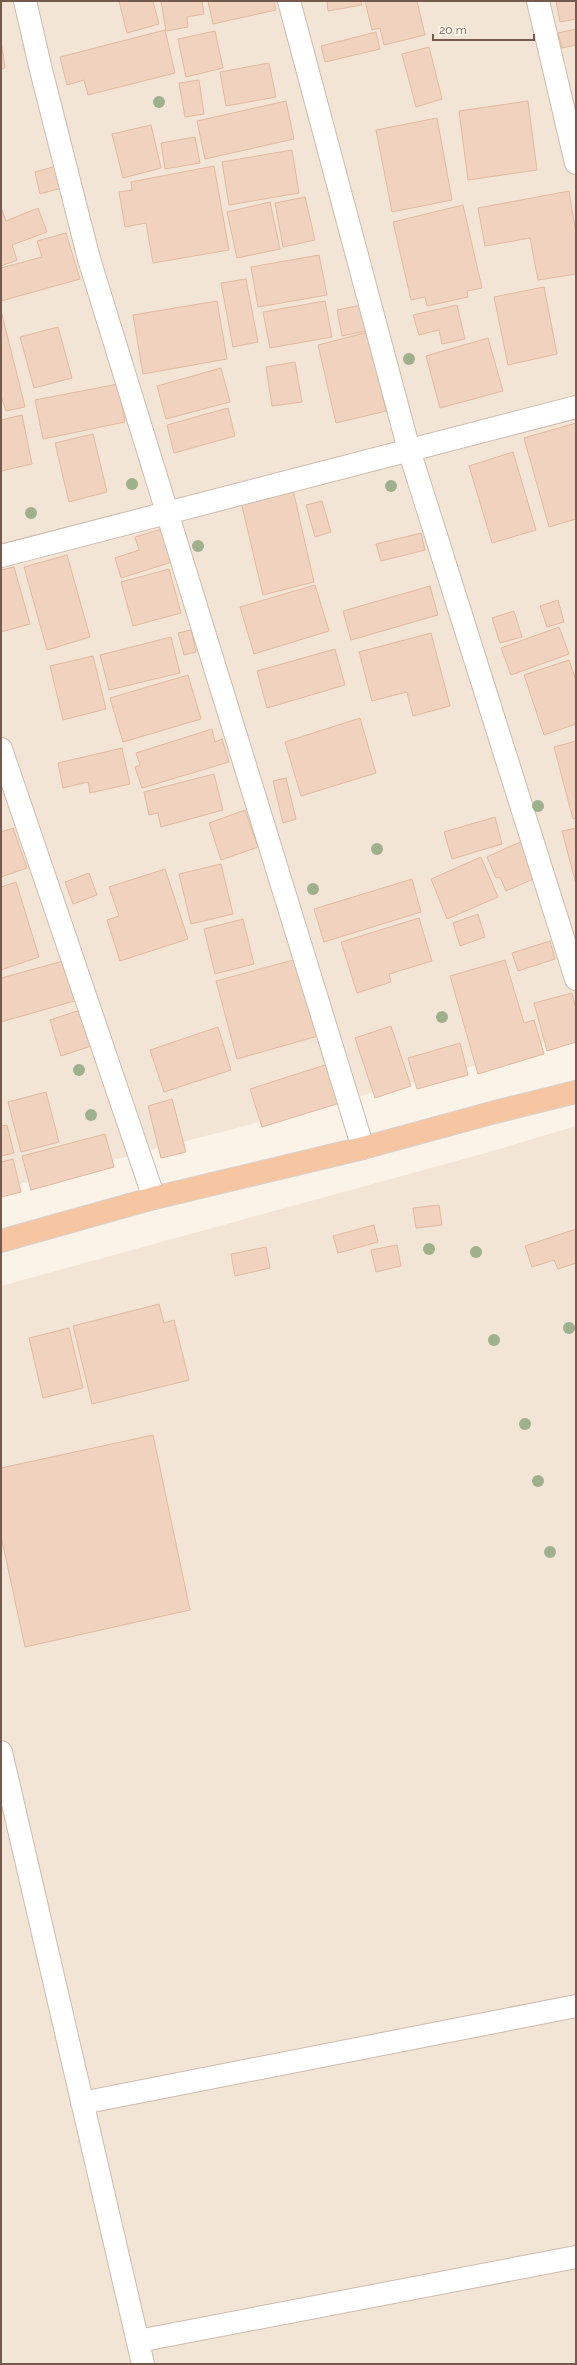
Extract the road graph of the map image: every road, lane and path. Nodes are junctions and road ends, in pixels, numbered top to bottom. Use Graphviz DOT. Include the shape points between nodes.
graph roads {
  1 [pos="26,1"];
  2 [pos="289,1"];
  3 [pos="538,1"];
  4 [pos="576,163"];
  5 [pos="576,407"];
  6 [pos="409,450"];
  7 [pos="166,512"];
  8 [pos="1,556"];
  9 [pos="1,748"];
  10 [pos="576,979"];
  11 [pos="576,1092"];
  12 [pos="363,1148"];
  13 [pos="154,1198"];
  14 [pos="1,1241"];
  15 [pos="1,1752"];
  16 [pos="576,2006"];
  17 [pos="82,2103"];
  18 [pos="576,2257"];
  19 [pos="138,2341"];
  20 [pos="144,2364"];
  1 -- 7 [label="street" via="89,259"];
  2 -- 6 [label="street"];
  3 -- 4 [label="street"];
  5 -- 6 [label="street"];
  6 -- 7 [label="street"];
  6 -- 10 [label="street"];
  7 -- 8 [label="street"];
  7 -- 12 [label="street"];
  9 -- 13 [label="street"];
  11 -- 12 [label="highway"];
  12 -- 13 [label="highway"];
  13 -- 14 [label="highway"];
  15 -- 17 [label="street"];
  16 -- 17 [label="street"];
  17 -- 19 [label="street"];
  18 -- 19 [label="street"];
  19 -- 20 [label="street"];
}
